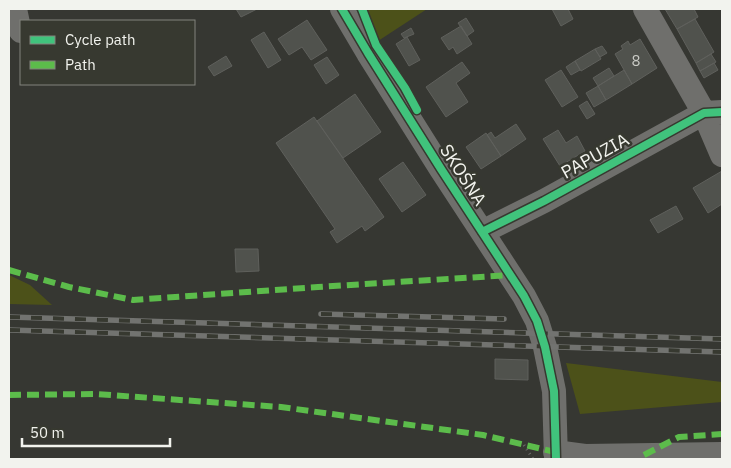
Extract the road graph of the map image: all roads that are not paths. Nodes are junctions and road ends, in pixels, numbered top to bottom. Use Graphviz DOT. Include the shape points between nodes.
graph roads {
  1 [pos="15,9"];
  2 [pos="342,9"];
  3 [pos="646,9"];
  4 [pos="20,30"];
  5 [pos="713,112"];
  6 [pos="722,155"];
  7 [pos="482,232"];
  8 [pos="722,454"];
  9 [pos="550,457"];
  1 -- 4 [label="street"];
  2 -- 7 [label="street, SKOŚNA"];
  3 -- 5 [label="street"];
  5 -- 6 [label="street"];
  5 -- 7 [label="street, PAPUZIA"];
  7 -- 9 [label="street, SKOŚNA" via="524,296 537,321 545,347 554,391"];
  8 -- 9 [label="street"];
}
